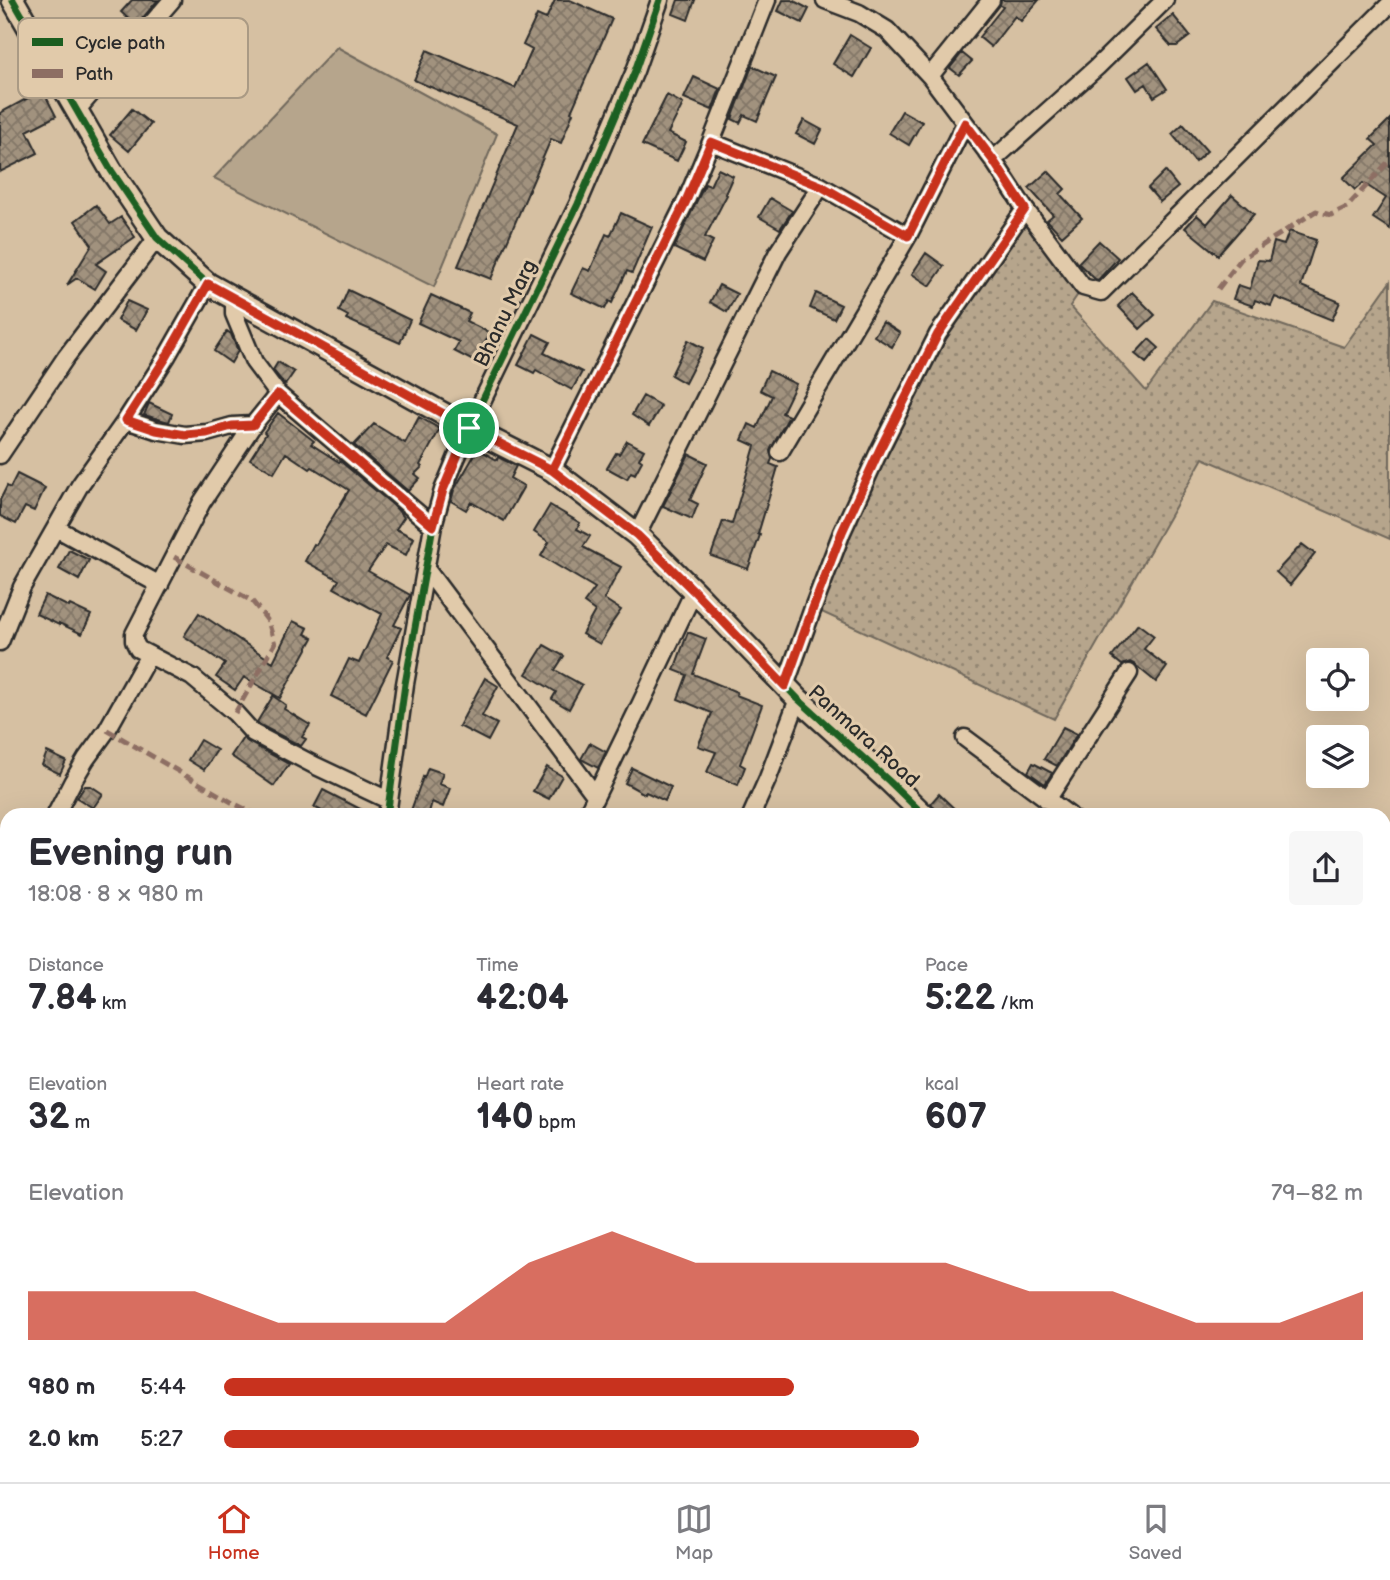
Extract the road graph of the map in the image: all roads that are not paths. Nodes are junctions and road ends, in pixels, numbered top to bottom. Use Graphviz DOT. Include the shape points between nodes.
graph roads {
  1 [pos="13,0"];
  2 [pos="172,0"];
  3 [pos="660,0"];
  4 [pos="767,0"];
  5 [pos="825,0"];
  6 [pos="991,0"];
  7 [pos="1165,0"];
  8 [pos="1390,4"];
  9 [pos="24,18"];
  10 [pos="156,18"];
  11 [pos="930,76"];
  12 [pos="69,98"];
  13 [pos="87,98"];
  14 [pos="76,111"];
  15 [pos="965,123"];
  16 [pos="711,142"];
  17 [pos="993,160"];
  18 [pos="821,186"];
  19 [pos="1025,209"];
  20 [pos="908,236"];
  21 [pos="157,238"];
  22 [pos="208,284"];
  23 [pos="234,298"];
  24 [pos="278,394"];
  25 [pos="126,420"];
  26 [pos="253,425"];
  27 [pos="469,428"];
  28 [pos="780,452"];
  29 [pos="1,453"];
  30 [pos="552,470"];
  31 [pos="433,526"];
  32 [pos="56,528"];
  33 [pos="637,535"];
  34 [pos="426,569"];
  35 [pos="160,584"];
  36 [pos="694,591"];
  37 [pos="0,642"];
  38 [pos="149,655"];
  39 [pos="1129,673"];
  40 [pos="792,693"];
  41 [pos="965,738"];
  42 [pos="595,795"];
  43 [pos="1047,800"];
  44 [pos="63,808"];
  45 [pos="387,808"];
  46 [pos="589,808"];
  47 [pos="755,808"];
  48 [pos="917,808"];
  49 [pos="1058,808"];
  1 -- 9 [label="street, Panmara Road"];
  2 -- 10 [label="street"];
  3 -- 27 [label="street, Bhanu Marg" via="578,204"];
  4 -- 16 [label="street"];
  5 -- 11 [label="street" via="887,30"];
  6 -- 11 [label="street"];
  7 -- 17 [label="street"];
  8 -- 19 [label="street" via="1101,292 1083,287"];
  11 -- 15 [label="street"];
  12 -- 14 [label="street, Panmara Road"];
  13 -- 14 [label="street"];
  14 -- 21 [label="street, Panmara Road"];
  15 -- 17 [label="street"];
  15 -- 20 [label="street"];
  16 -- 18 [label="street"];
  16 -- 30 [label="street"];
  17 -- 19 [label="street"];
  18 -- 20 [label="street"];
  18 -- 33 [label="street" via="778,252"];
  19 -- 40 [label="street" via="938,334 880,449 813,608"];
  20 -- 28 [label="street"];
  21 -- 22 [label="street, Panmara Road"];
  21 -- 29 [label="street" via="66,357"];
  22 -- 23 [label="street, Panmara Road"];
  22 -- 25 [label="street"];
  23 -- 24 [label="street" via="234,314 254,362"];
  23 -- 27 [label="street, Panmara Road"];
  24 -- 26 [label="street"];
  24 -- 31 [label="street"];
  25 -- 26 [label="street" via="186,435"];
  25 -- 32 [label="street"];
  26 -- 35 [label="street" via="202,502"];
  27 -- 30 [label="street, Panmara Road"];
  27 -- 31 [label="street, Bhanu Marg"];
  30 -- 33 [label="street, Panmara Road"];
  31 -- 34 [label="street, Bhanu Marg"];
  32 -- 35 [label="street"];
  32 -- 37 [label="street" via="22,587"];
  33 -- 36 [label="street, Panmara Road"];
  34 -- 42 [label="street"];
  34 -- 45 [label="street, Bhanu Marg"];
  35 -- 38 [label="street" via="134,634 138,649"];
  36 -- 40 [label="street, Panmara Road"];
  36 -- 42 [label="street"];
  38 -- 44 [label="street" via="73,781"];
  38 -- 45 [label="street" via="192,677 253,733"];
  39 -- 43 [label="street"];
  40 -- 47 [label="street"];
  40 -- 48 [label="street, Panmara Road"];
  41 -- 43 [label="street"];
  42 -- 46 [label="street"];
  43 -- 49 [label="street"];
}
